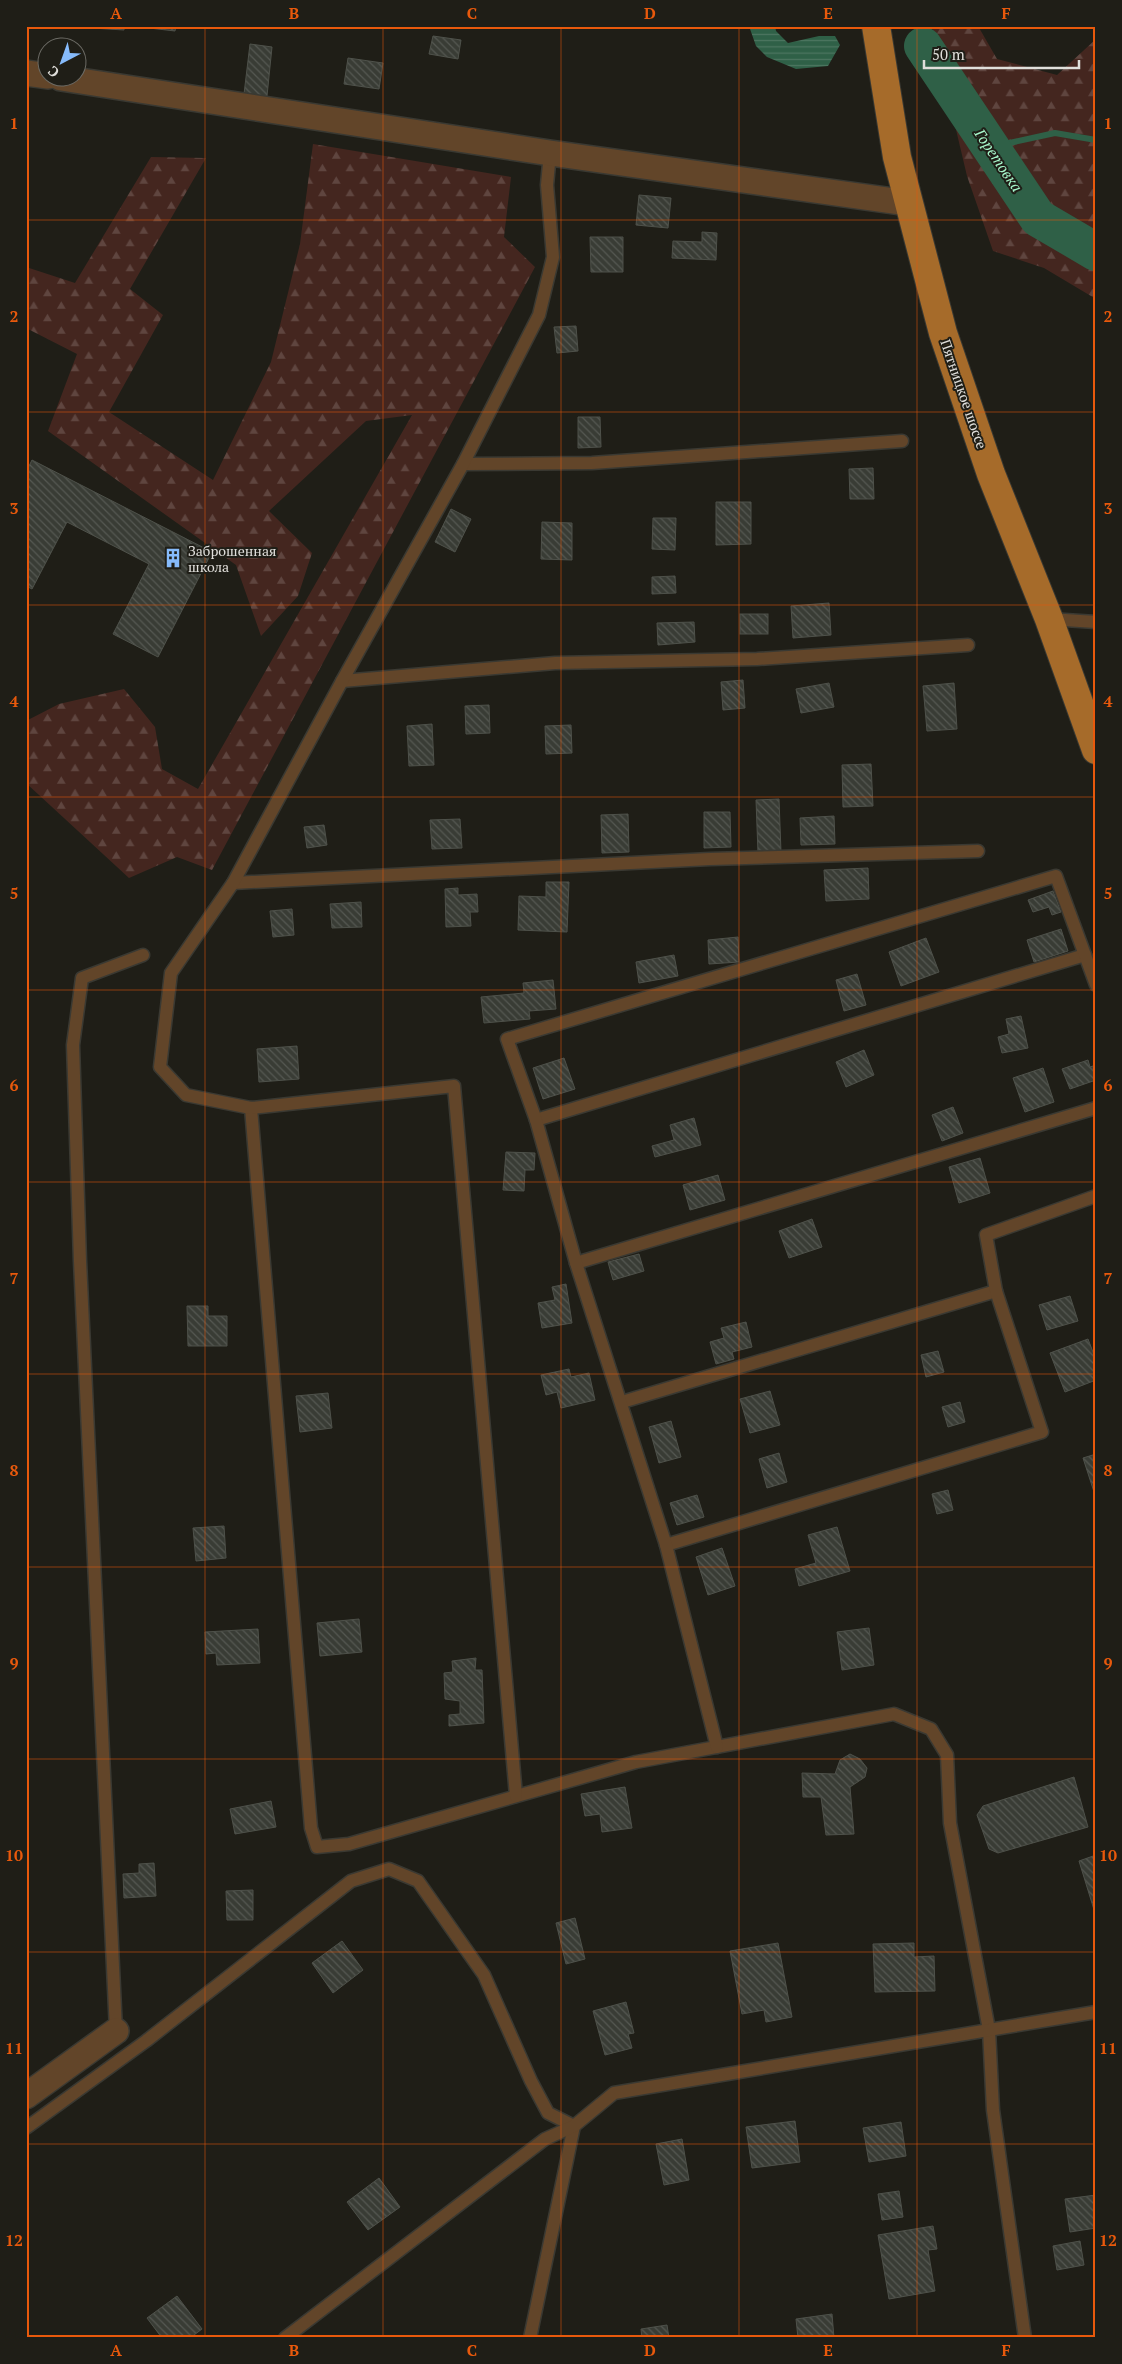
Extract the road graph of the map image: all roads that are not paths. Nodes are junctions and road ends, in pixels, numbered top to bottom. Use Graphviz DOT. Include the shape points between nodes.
graph roads {
  1 [pos="876,26"];
  2 [pos="88,82"];
  3 [pos="550,153"];
  4 [pos="908,203"];
  5 [pos="902,441"];
  6 [pos="463,464"];
  7 [pos="1049,619"];
  8 [pos="1096,622"];
  9 [pos="968,645"];
  10 [pos="342,680"];
  11 [pos="1096,750"];
  12 [pos="978,850"];
  13 [pos="233,883"];
  14 [pos="143,955"];
  15 [pos="1085,955"];
  16 [pos="1096,985"];
  17 [pos="251,1108"];
  18 [pos="1096,1108"];
  19 [pos="536,1120"];
  20 [pos="1096,1196"];
  21 [pos="576,1262"];
  22 [pos="996,1291"];
  23 [pos="622,1402"];
  24 [pos="666,1545"];
  25 [pos="717,1747"];
  26 [pos="516,1796"];
  27 [pos="1096,2012"];
  28 [pos="989,2030"];
  29 [pos="116,2031"];
  30 [pos="26,2096"];
  31 [pos="574,2126"];
  32 [pos="26,2128"];
  33 [pos="285,2338"];
  34 [pos="530,2338"];
  35 [pos="1025,2338"];
  1 -- 4 [label="main road, Пятницкое шоссе"];
  2 -- 3 [label="street"];
  3 -- 4 [label="street"];
  3 -- 6 [label="lane" via="547,185 553,257 539,315"];
  4 -- 7 [label="main road, Пятницкое шоссе" via="943,334 991,474"];
  5 -- 6 [label="lane" via="592,463"];
  6 -- 10 [label="lane"];
  7 -- 8 [label="lane"];
  7 -- 11 [label="main road, Пятницкое шоссе"];
  9 -- 10 [label="lane" via="757,659 555,663"];
  10 -- 13 [label="lane"];
  12 -- 13 [label="lane" via="710,859"];
  13 -- 17 [label="lane" via="171,973 160,1067 186,1095"];
  14 -- 29 [label="lane" via="82,978 73,1045"];
  15 -- 16 [label="lane"];
  15 -- 19 [label="lane"];
  15 -- 19 [label="lane" via="1056,876 508,1039"];
  17 -- 26 [label="lane" via="454,1086"];
  17 -- 26 [label="lane" via="310,1818 317,1847 349,1844"];
  18 -- 21 [label="lane"];
  19 -- 21 [label="lane"];
  20 -- 22 [label="lane" via="986,1235"];
  21 -- 23 [label="lane"];
  22 -- 23 [label="lane"];
  22 -- 24 [label="lane" via="1042,1432"];
  23 -- 24 [label="lane"];
  24 -- 25 [label="lane"];
  25 -- 26 [label="lane" via="636,1762"];
  25 -- 28 [label="lane" via="894,1714 931,1729 946,1755 950,1823"];
  27 -- 28 [label="lane"];
  28 -- 31 [label="lane" via="614,2093"];
  28 -- 35 [label="lane" via="993,2110"];
  29 -- 30 [label="street"];
  31 -- 32 [label="lane" via="548,2113 484,1975 418,1880 389,1869 351,1881 146,2041"];
  31 -- 33 [label="lane" via="545,2139"];
  31 -- 34 [label="lane"];
}
